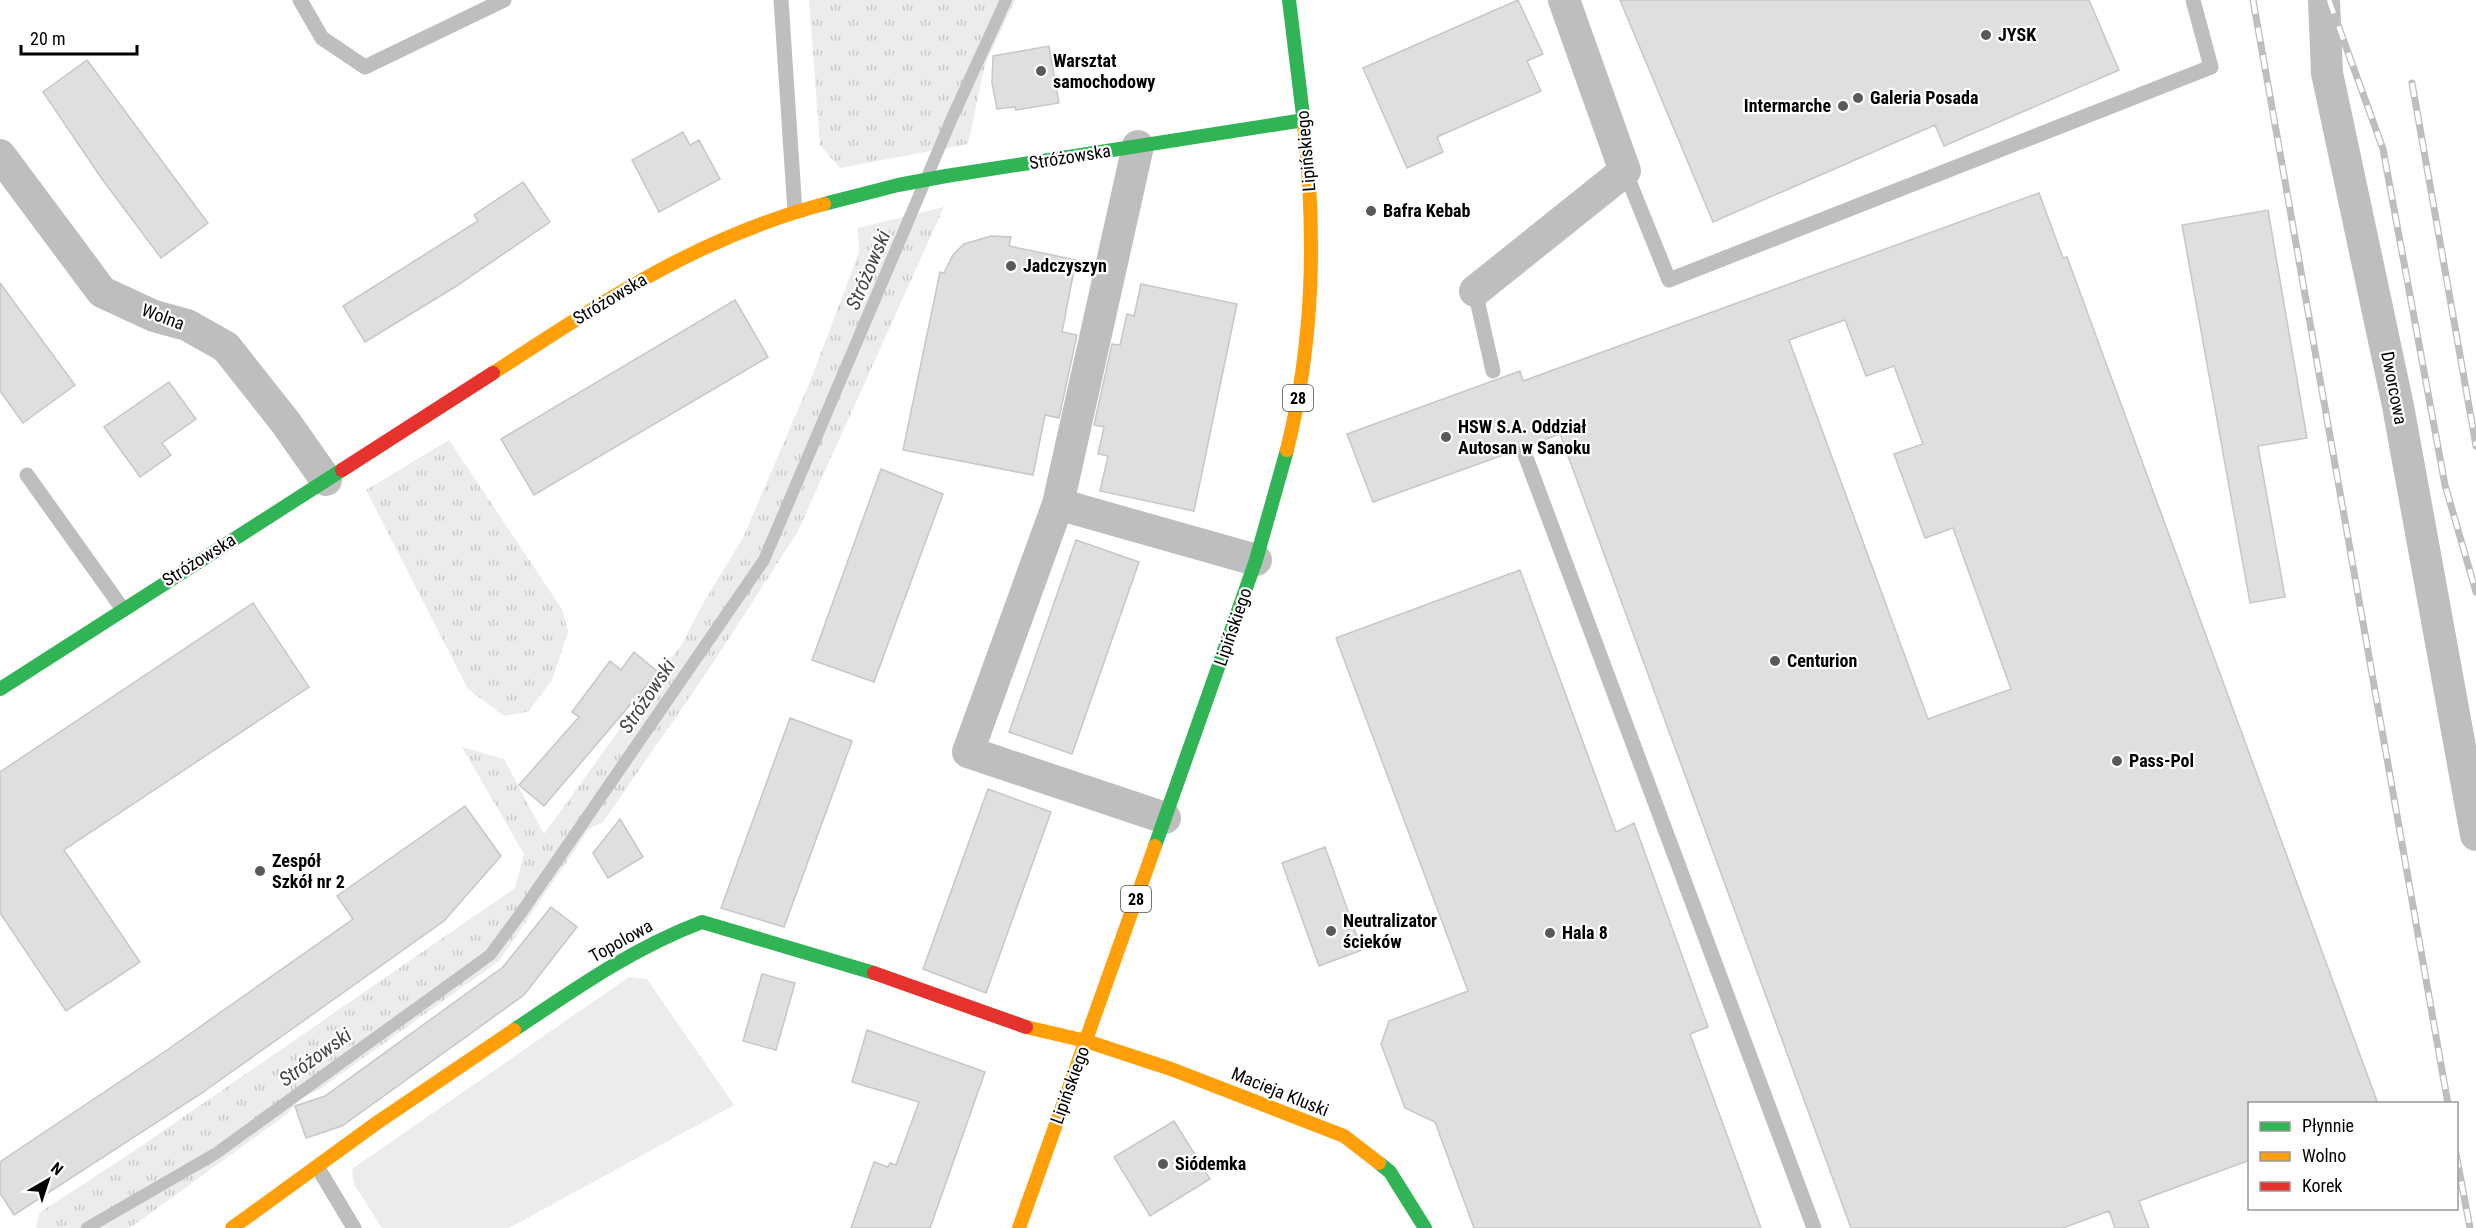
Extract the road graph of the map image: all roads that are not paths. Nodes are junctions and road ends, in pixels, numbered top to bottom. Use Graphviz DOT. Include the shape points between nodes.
graph roads {
  1 [pos="300,0"];
  2 [pos="504,0"];
  3 [pos="781,0"];
  4 [pos="1289,0"];
  5 [pos="1299,0"];
  6 [pos="1564,0"];
  7 [pos="2193,0"];
  8 [pos="2324,0"];
  9 [pos="1292,30"];
  10 [pos="1304,120"];
  11 [pos="1138,146"];
  12 [pos="1,157"];
  13 [pos="1625,171"];
  14 [pos="795,212"];
  15 [pos="1475,291"];
  16 [pos="1493,371"];
  17 [pos="1524,452"];
  18 [pos="27,475"];
  19 [pos="326,480"];
  20 [pos="1058,504"];
  21 [pos="1256,560"];
  22 [pos="122,608"];
  23 [pos="0,689"];
  24 [pos="2470,775"];
  25 [pos="1165,818"];
  26 [pos="2476,835"];
  27 [pos="1086,1041"];
  28 [pos="318,1168"];
  29 [pos="1424,1225"];
  30 [pos="232,1228"];
  31 [pos="354,1228"];
  32 [pos="1018,1228"];
  33 [pos="1407,1228"];
  34 [pos="1814,1228"];
  1 -- 2 [label="lane" via="322,38 365,67"];
  3 -- 14 [label="lane"];
  4 -- 9 [label="street, Lipińskiego / 28"];
  5 -- 9 [label="street, 28"];
  6 -- 13 [label="street"];
  7 -- 13 [label="lane" via="2211,67 1669,280"];
  8 -- 24 [label="street, Dworcowa" via="2327,73 2398,406"];
  9 -- 10 [label="street, Lipińskiego / 28"];
  10 -- 11 [label="street, Stróżowska"];
  10 -- 21 [label="street, Lipińskiego / 28" via="1313,254 1309,334 1294,423"];
  11 -- 14 [label="street, Stróżowska" via="898,185"];
  11 -- 20 [label="street"];
  12 -- 19 [label="street, Wolna" via="102,292 154,316 187,325 226,347"];
  13 -- 15 [label="street"];
  14 -- 19 [label="street, Stróżowska" via="664,266"];
  15 -- 16 [label="lane"];
  17 -- 34 [label="lane"];
  18 -- 22 [label="lane"];
  19 -- 22 [label="street, Stróżowska"];
  20 -- 21 [label="street"];
  20 -- 25 [label="street" via="968,752"];
  21 -- 25 [label="street, Lipińskiego / 28"];
  22 -- 23 [label="street, Stróżowska"];
  24 -- 26 [label="street, Dworcowa"];
  25 -- 27 [label="street, Lipińskiego / 28"];
  27 -- 28 [label="street, Topolowa" via="1025,1027 892,978 702,922 617,961 378,1122"];
  27 -- 29 [label="street, Macieja Kluski" via="1189,1075 1344,1136 1389,1172"];
  27 -- 32 [label="street, Lipińskiego / 28"];
  28 -- 30 [label="street, Topolowa"];
  28 -- 31 [label="lane"];
  29 -- 33 [label="lane"];
}
